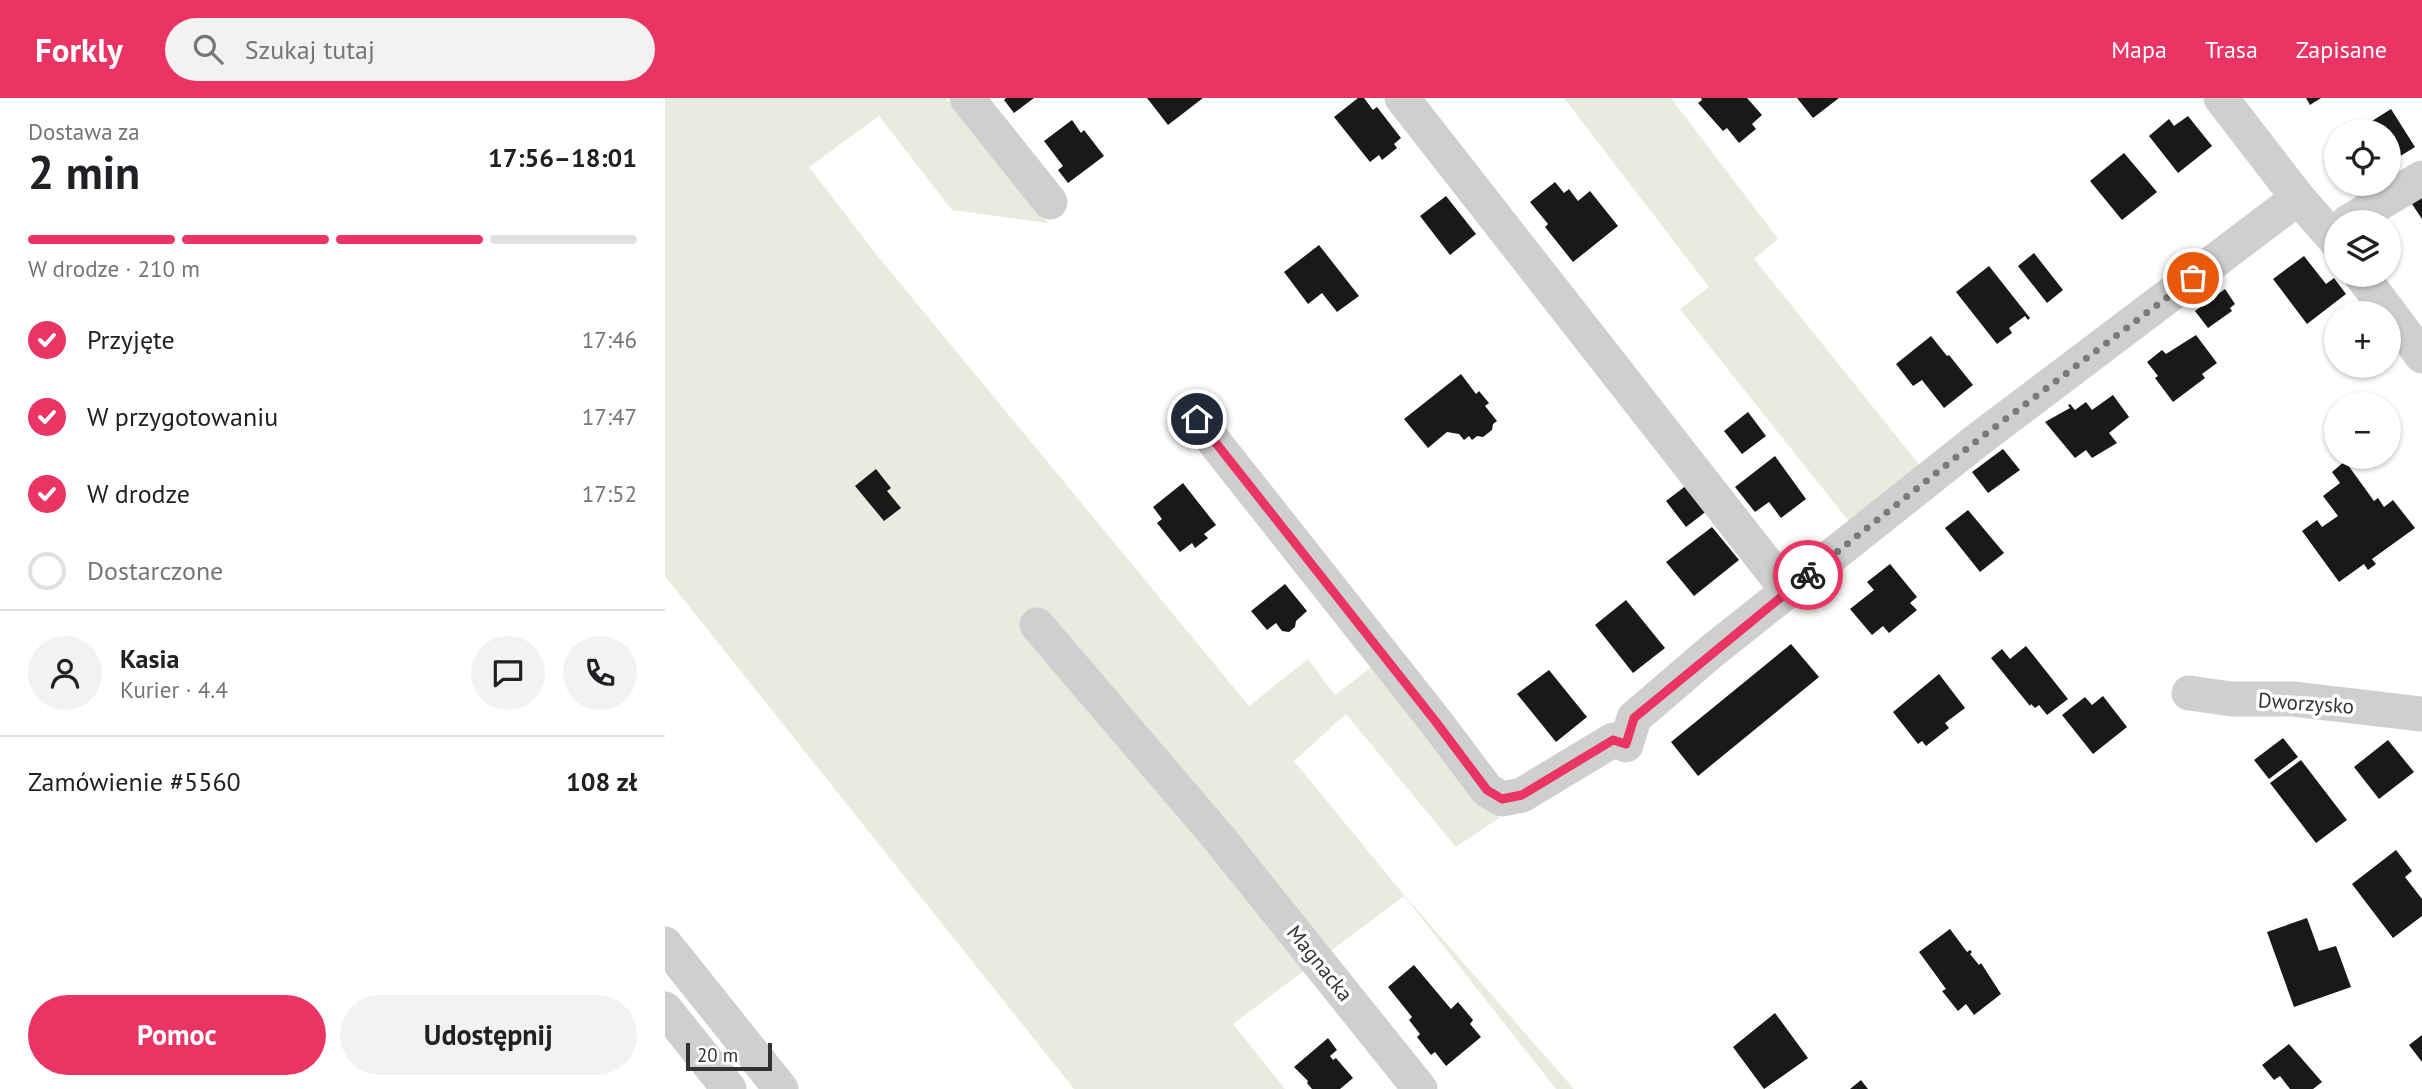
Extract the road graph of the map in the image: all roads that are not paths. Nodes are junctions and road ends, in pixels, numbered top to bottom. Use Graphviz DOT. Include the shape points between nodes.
graph roads {
  1 [pos="967,98"];
  2 [pos="1402,98"];
  3 [pos="2221,98"];
  4 [pos="2422,178"];
  5 [pos="2298,198"];
  6 [pos="1050,202"];
  7 [pos="2372,210"];
  8 [pos="2324,220"];
  9 [pos="2370,287"];
  10 [pos="2422,356"];
  11 [pos="1197,419"];
  12 [pos="1788,591"];
  13 [pos="1037,625"];
  14 [pos="2189,693"];
  15 [pos="2422,715"];
  16 [pos="665,944"];
  17 [pos="665,1009"];
  18 [pos="729,1089"];
  19 [pos="781,1089"];
  20 [pos="1420,1089"];
  1 -- 6 [label="street"];
  2 -- 12 [label="street"];
  3 -- 5 [label="street"];
  4 -- 7 [label="street"];
  5 -- 8 [label="street"];
  5 -- 12 [label="street" via="1979,439"];
  9 -- 10 [label="street"];
  11 -- 12 [label="street" via="1487,790 1502,799 1522,795 1613,740 1626,744 1634,718"];
  13 -- 20 [label="street, Magnacka" via="1218,837"];
  14 -- 15 [label="street, Dworzysko" via="2232,699 2293,699"];
  16 -- 19 [label="street"];
  17 -- 18 [label="street"];
}
